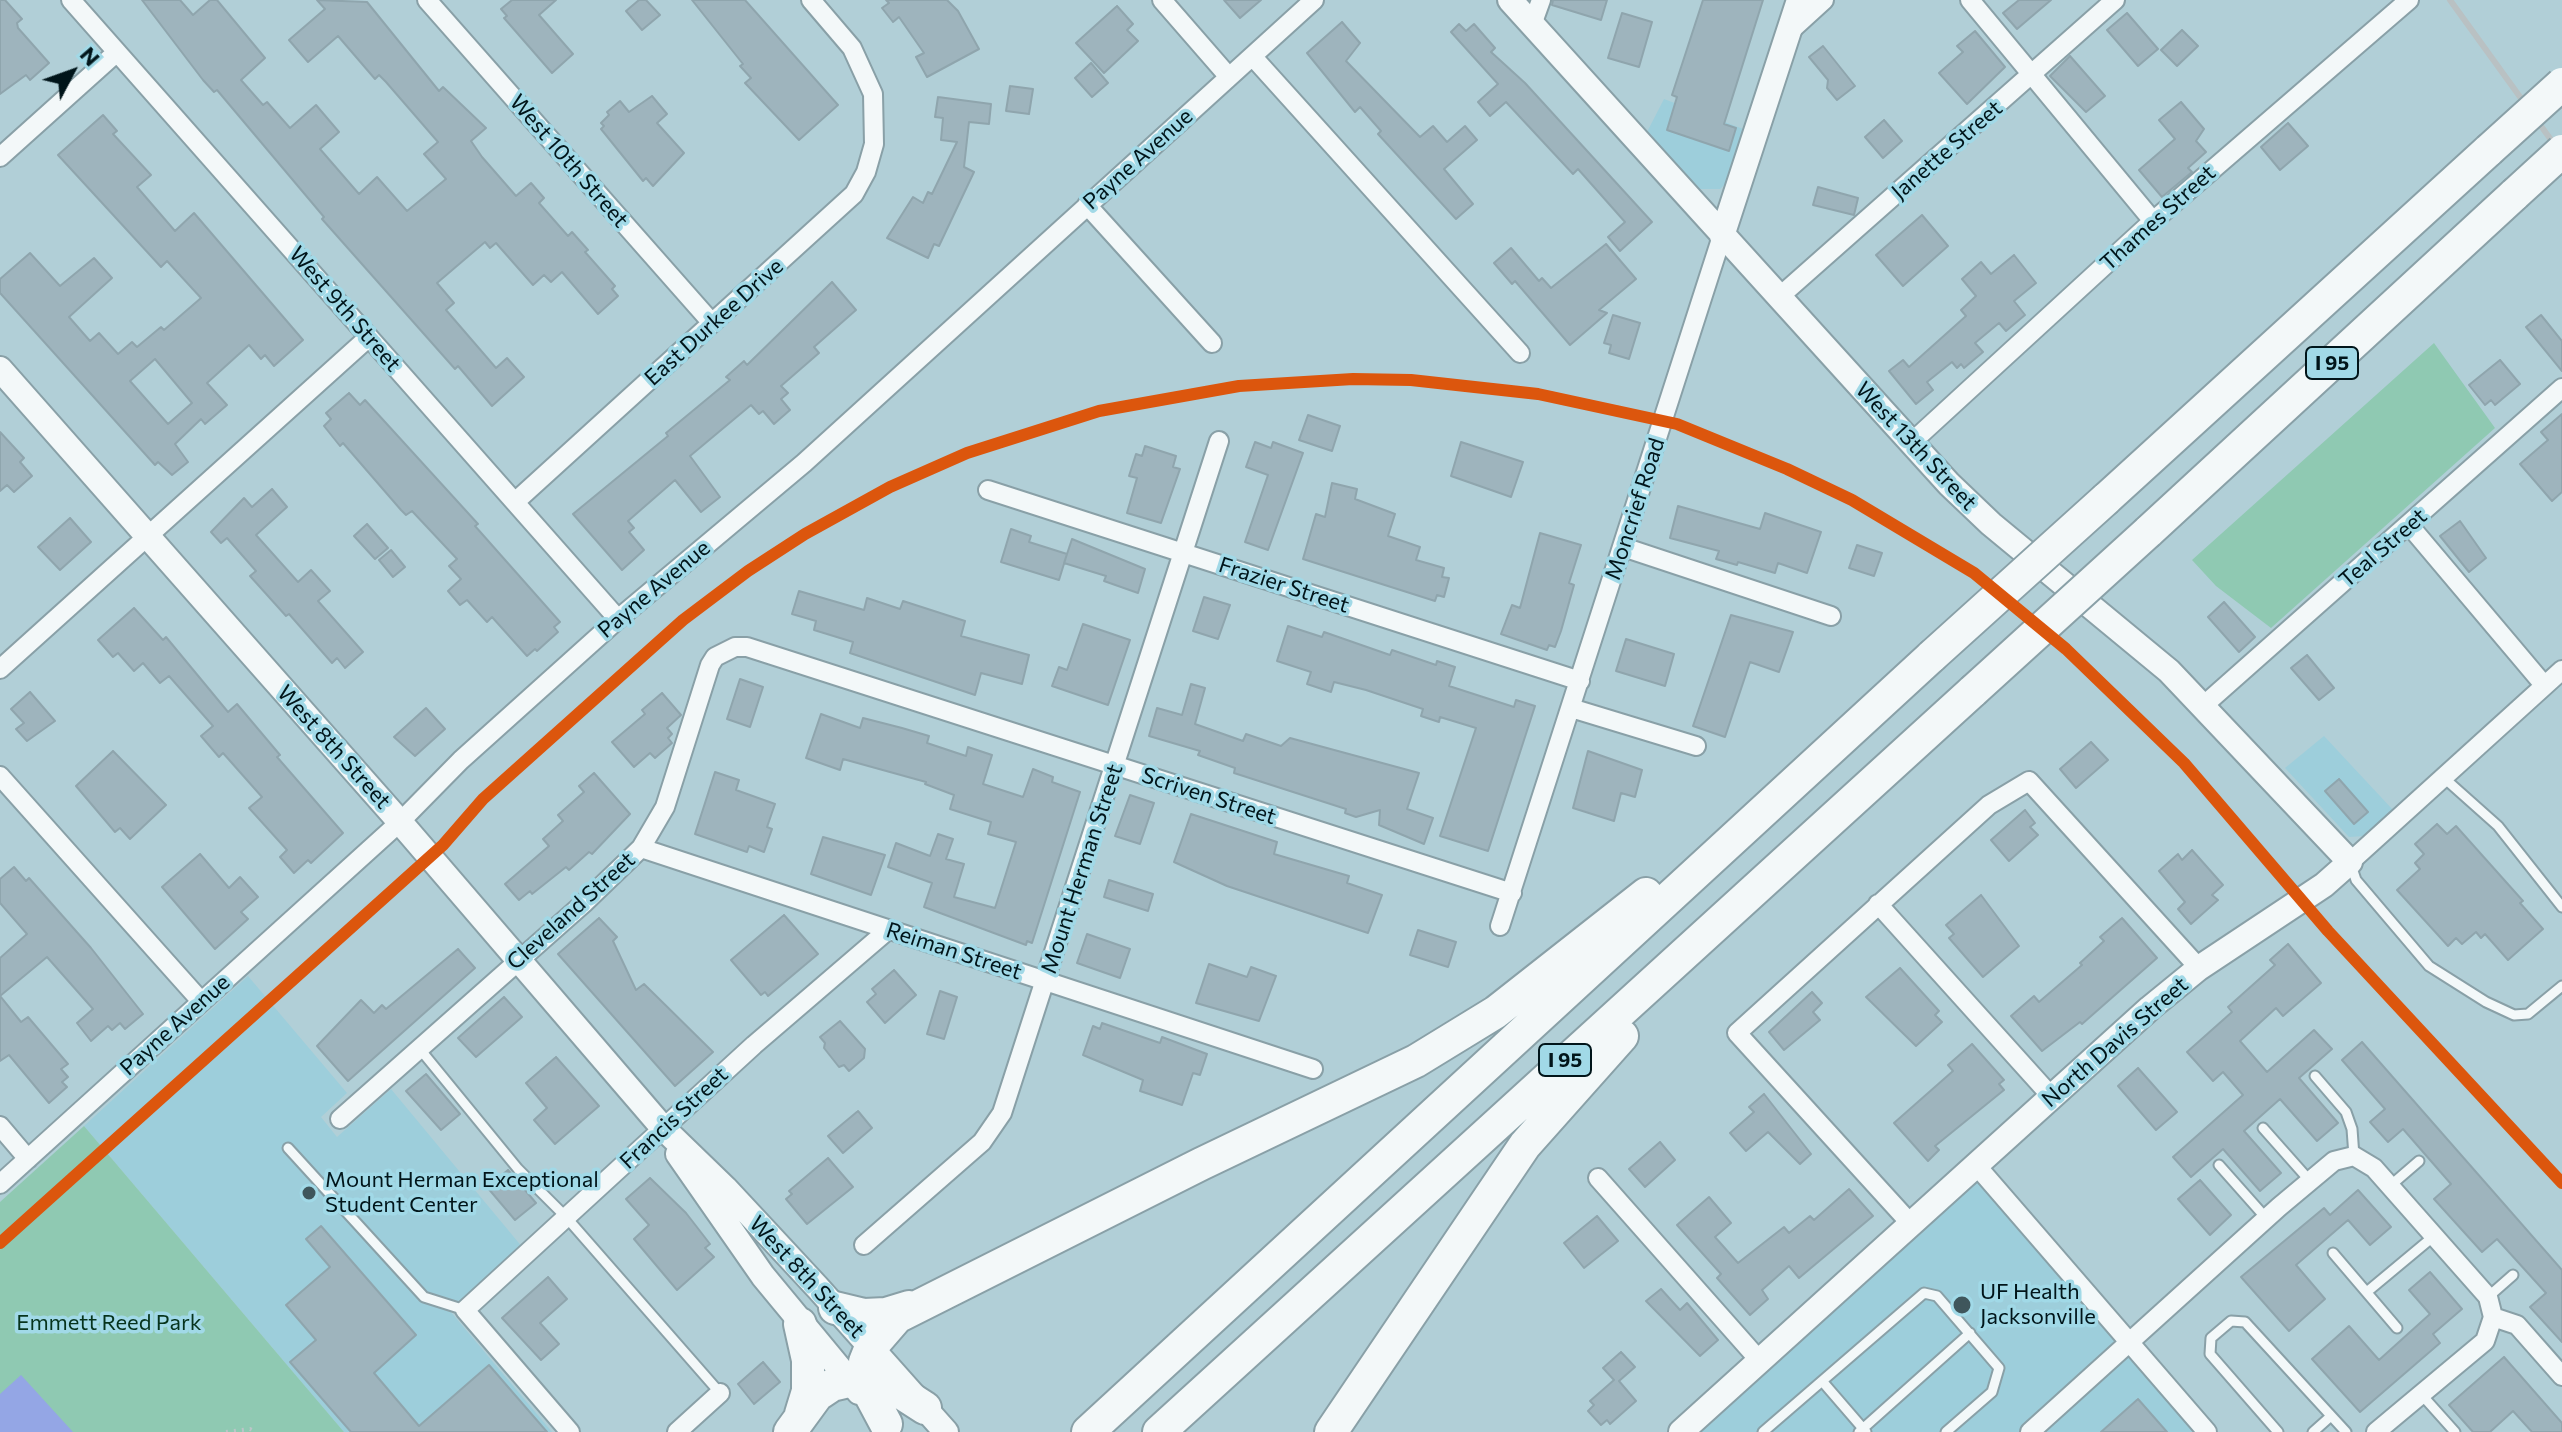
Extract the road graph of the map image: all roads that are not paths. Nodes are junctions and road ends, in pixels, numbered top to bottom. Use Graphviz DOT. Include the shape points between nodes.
graph roads {
  1 [pos="71,0"];
  2 [pos="427,0"];
  3 [pos="811,0"];
  4 [pos="1162,0"];
  5 [pos="1314,0"];
  6 [pos="1510,0"];
  7 [pos="1541,0"];
  8 [pos="1799,0"];
  9 [pos="1824,0"];
  10 [pos="1970,0"];
  11 [pos="2115,0"];
  12 [pos="2409,0"];
  13 [pos="1532,25"];
  14 [pos="1788,33"];
  15 [pos="117,52"];
  16 [pos="1253,57"];
  17 [pos="2032,75"];
  18 [pos="1229,77"];
  19 [pos="2562,84"];
  20 [pos="2562,151"];
  21 [pos="0,157"];
  22 [pos="1087,205"];
  23 [pos="2153,221"];
  24 [pos="1722,236"];
  25 [pos="1778,298"];
  26 [pos="712,323"];
  27 [pos="369,337"];
  28 [pos="1212,343"];
  29 [pos="1520,353"];
  30 [pos="0,369"];
  31 [pos="2562,388"];
  32 [pos="1219,441"];
  33 [pos="1912,442"];
  34 [pos="988,490"];
  35 [pos="515,502"];
  36 [pos="2409,525"];
  37 [pos="149,538"];
  38 [pos="1623,547"];
  39 [pos="1184,553"];
  40 [pos="1831,616"];
  41 [pos="618,619"];
  42 [pos="724,650"];
  43 [pos="0,669"];
  44 [pos="2562,670"];
  45 [pos="1580,681"];
  46 [pos="2544,685"];
  47 [pos="2203,706"];
  48 [pos="1571,708"];
  49 [pos="1696,746"];
  50 [pos="1115,766"];
  51 [pos="0,776"];
  52 [pos="2443,777"];
  53 [pos="400,822"];
  54 [pos="1742,830"];
  55 [pos="641,848"];
  56 [pos="2350,862"];
  57 [pos="1512,893"];
  58 [pos="1878,904"];
  59 [pos="2562,907"];
  60 [pos="1500,926"];
  61 [pos="888,930"];
  62 [pos="1679,956"];
  63 [pos="517,960"];
  64 [pos="2199,968"];
  65 [pos="1046,981"];
  66 [pos="2562,986"];
  67 [pos="200,1000"];
  68 [pos="419,1048"];
  69 [pos="1313,1069"];
  70 [pos="2315,1076"];
  71 [pos="2051,1096"];
  72 [pos="340,1119"];
  73 [pos="0,1126"];
  74 [pos="663,1128"];
  75 [pos="2263,1128"];
  76 [pos="288,1148"];
  77 [pos="2354,1156"];
  78 [pos="28,1159"];
  79 [pos="2419,1161"];
  80 [pos="1976,1165"];
  81 [pos="2219,1165"];
  82 [pos="1598,1178"];
  83 [pos="2310,1181"];
  84 [pos="0,1184"];
  85 [pos="2390,1186"];
  86 [pos="566,1217"];
  87 [pos="2266,1218"];
  88 [pos="1911,1224"];
  89 [pos="2434,1236"];
  90 [pos="864,1245"];
  91 [pos="2333,1253"];
  92 [pos="2513,1275"];
  93 [pos="2368,1291"];
  94 [pos="2488,1297"];
  95 [pos="916,1305"];
  96 [pos="835,1308"];
  97 [pos="465,1310"];
  98 [pos="2493,1317"];
  99 [pos="800,1324"];
  100 [pos="2397,1328"];
  101 [pos="1970,1333"];
  102 [pos="2129,1341"];
  103 [pos="1760,1361"];
  104 [pos="862,1368"];
  105 [pos="2562,1376"];
  106 [pos="1822,1381"];
  107 [pos="720,1393"];
  108 [pos="2421,1394"];
  109 [pos="2331,1416"];
  110 [pos="935,1420"];
  111 [pos="796,1423"];
  112 [pos="890,1428"];
  113 [pos="1863,1431"];
  114 [pos="570,1432"];
  115 [pos="677,1432"];
  116 [pos="1088,1432"];
  117 [pos="1159,1432"];
  118 [pos="1331,1432"];
  119 [pos="1681,1432"];
  120 [pos="1763,1432"];
  121 [pos="1946,1432"];
  122 [pos="2030,1432"];
  123 [pos="2207,1432"];
  124 [pos="2278,1432"];
  125 [pos="2313,1432"];
  126 [pos="2346,1432"];
  127 [pos="2376,1432"];
  128 [pos="2455,1432"];
  1 -- 15 [label="street, West 9th Street"];
  2 -- 26 [label="street, West 10th Street"];
  3 -- 26 [label="street, East Durkee Drive" via="852,48 873,94 876,119 866,172 854,194"];
  4 -- 18 [label="street"];
  5 -- 16 [label="street, Payne Avenue"];
  6 -- 13 [label="street, West 13th Street"];
  7 -- 13 [label="street"];
  8 -- 14 [label="street, Moncrief Road"];
  9 -- 14 [label="street"];
  10 -- 17 [label="street"];
  11 -- 17 [label="street, Janette Street"];
  12 -- 23 [label="street, Thames Street"];
  13 -- 24 [label="street, West 13th Street"];
  14 -- 24 [label="street, Moncrief Road"];
  15 -- 21 [label="street"];
  15 -- 27 [label="street, West 9th Street"];
  16 -- 18 [label="street, Payne Avenue"];
  16 -- 29 [label="street"];
  17 -- 23 [label="street"];
  17 -- 25 [label="street, Janette Street"];
  18 -- 22 [label="street, Payne Avenue"];
  19 -- 54 [label="highway, I 95, bridge"];
  20 -- 62 [label="highway, I 95, bridge"];
  22 -- 28 [label="street"];
  22 -- 41 [label="street, Payne Avenue" via="804,463"];
  23 -- 33 [label="street, Thames Street"];
  24 -- 25 [label="street, West 13th Street"];
  24 -- 38 [label="street, Moncrief Road"];
  25 -- 33 [label="street, West 13th Street"];
  26 -- 35 [label="street, East Durkee Drive"];
  27 -- 35 [label="street, West 9th Street"];
  27 -- 37 [label="street"];
  30 -- 37 [label="street, West 8th Street"];
  31 -- 36 [label="street, Teal Street"];
  32 -- 39 [label="street, Mount Herman Street"];
  33 -- 47 [label="street, West 13th Street" via="1991,524 2141,645"];
  34 -- 39 [label="street, Frazier Street"];
  35 -- 41 [label="street, West 9th Street"];
  36 -- 46 [label="street"];
  36 -- 47 [label="street, Teal Street"];
  37 -- 43 [label="street"];
  37 -- 53 [label="street, West 8th Street"];
  38 -- 40 [label="street"];
  38 -- 45 [label="street, Moncrief Road"];
  39 -- 45 [label="street, Frazier Street"];
  39 -- 50 [label="street, Mount Herman Street"];
  41 -- 53 [label="street, Payne Avenue"];
  42 -- 50 [label="street, Scriven Street" via="747,647"];
  42 -- 55 [label="street, Cleveland Street" via="710,665 665,807"];
  44 -- 46 [label="street, North Davis Street"];
  45 -- 48 [label="street, Moncrief Road"];
  46 -- 52 [label="street, North Davis Street"];
  47 -- 56 [label="street, West 13th Street"];
  48 -- 49 [label="street"];
  48 -- 57 [label="street, Moncrief Road"];
  50 -- 57 [label="street, Scriven Street"];
  50 -- 65 [label="street, Mount Herman Street"];
  51 -- 67 [label="street"];
  52 -- 56 [label="street, North Davis Street"];
  52 -- 59 [label="lane" via="2498,826"];
  53 -- 63 [label="street, West 8th Street"];
  53 -- 67 [label="street, Payne Avenue"];
  54 -- 95 [label="highway" via="1627,906 1496,1012 1416,1061"];
  54 -- 116 [label="highway, I 95"];
  55 -- 61 [label="street, Reiman Street"];
  55 -- 63 [label="street, Cleveland Street"];
  56 -- 64 [label="street, North Davis Street"];
  56 -- 66 [label="lane" via="2356,880 2429,966 2486,1002 2514,1015 2528,1014"];
  57 -- 60 [label="street, Moncrief Road"];
  58 -- 64 [label="street" via="1989,805 2029,781"];
  58 -- 71 [label="street"];
  58 -- 88 [label="street" via="1737,1033"];
  61 -- 65 [label="street, Reiman Street"];
  61 -- 74 [label="street, Francis Street"];
  62 -- 117 [label="highway, I 95"];
  62 -- 118 [label="highway" via="1643,1016 1593,1065 1499,1180"];
  63 -- 68 [label="street, Cleveland Street"];
  63 -- 74 [label="street, West 8th Street"];
  64 -- 71 [label="street, North Davis Street"];
  65 -- 69 [label="street, Reiman Street"];
  65 -- 90 [label="street, Mount Herman Street" via="994,1128"];
  67 -- 78 [label="street, Payne Avenue"];
  68 -- 72 [label="street, Cleveland Street"];
  68 -- 86 [label="lane" via="518,1169"];
  70 -- 77 [label="lane" via="2346,1112"];
  71 -- 80 [label="street, North Davis Street"];
  73 -- 78 [label="street"];
  74 -- 86 [label="street, Francis Street"];
  74 -- 96 [label="street, West 8th Street"];
  74 -- 99 [label="street, West 8th Street" via="715,1211"];
  75 -- 83 [label="lane"];
  76 -- 97 [label="lane" via="424,1297"];
  77 -- 83 [label="street" via="2334,1161"];
  77 -- 85 [label="street"];
  78 -- 84 [label="street, Payne Avenue"];
  79 -- 85 [label="lane"];
  80 -- 88 [label="street, North Davis Street"];
  80 -- 102 [label="street"];
  81 -- 87 [label="lane"];
  82 -- 103 [label="street"];
  83 -- 87 [label="street"];
  85 -- 89 [label="street"];
  86 -- 97 [label="street, Francis Street"];
  86 -- 107 [label="lane"];
  87 -- 102 [label="street"];
  88 -- 103 [label="street, North Davis Street"];
  89 -- 93 [label="lane"];
  89 -- 94 [label="street"];
  91 -- 93 [label="lane"];
  92 -- 94 [label="lane"];
  93 -- 100 [label="lane"];
  94 -- 98 [label="street"];
  95 -- 96 [label="highway" via="864,1315"];
  95 -- 104 [label="highway" via="897,1317"];
  96 -- 104 [label="street, West 8th Street"];
  97 -- 114 [label="street"];
  98 -- 105 [label="street" via="2517,1325"];
  98 -- 108 [label="street" via="2485,1341"];
  99 -- 104 [label="street, West 8th Street"];
  99 -- 111 [label="highway" via="808,1391"];
  101 -- 106 [label="lane" via="1937,1296 1924,1293"];
  101 -- 113 [label="lane"];
  101 -- 121 [label="lane" via="1999,1373 1992,1392"];
  102 -- 122 [label="street"];
  102 -- 123 [label="street"];
  103 -- 119 [label="street, North Davis Street"];
  104 -- 110 [label="highway"];
  104 -- 111 [label="highway" via="817,1395"];
  104 -- 112 [label="highway"];
  106 -- 113 [label="lane"];
  106 -- 120 [label="lane"];
  107 -- 115 [label="street"];
  108 -- 127 [label="street"];
  108 -- 128 [label="lane"];
  109 -- 124 [label="lane" via="2245,1322 2231,1321 2211,1338 2210,1354"];
  109 -- 125 [label="lane"];
  109 -- 126 [label="lane"];
}
